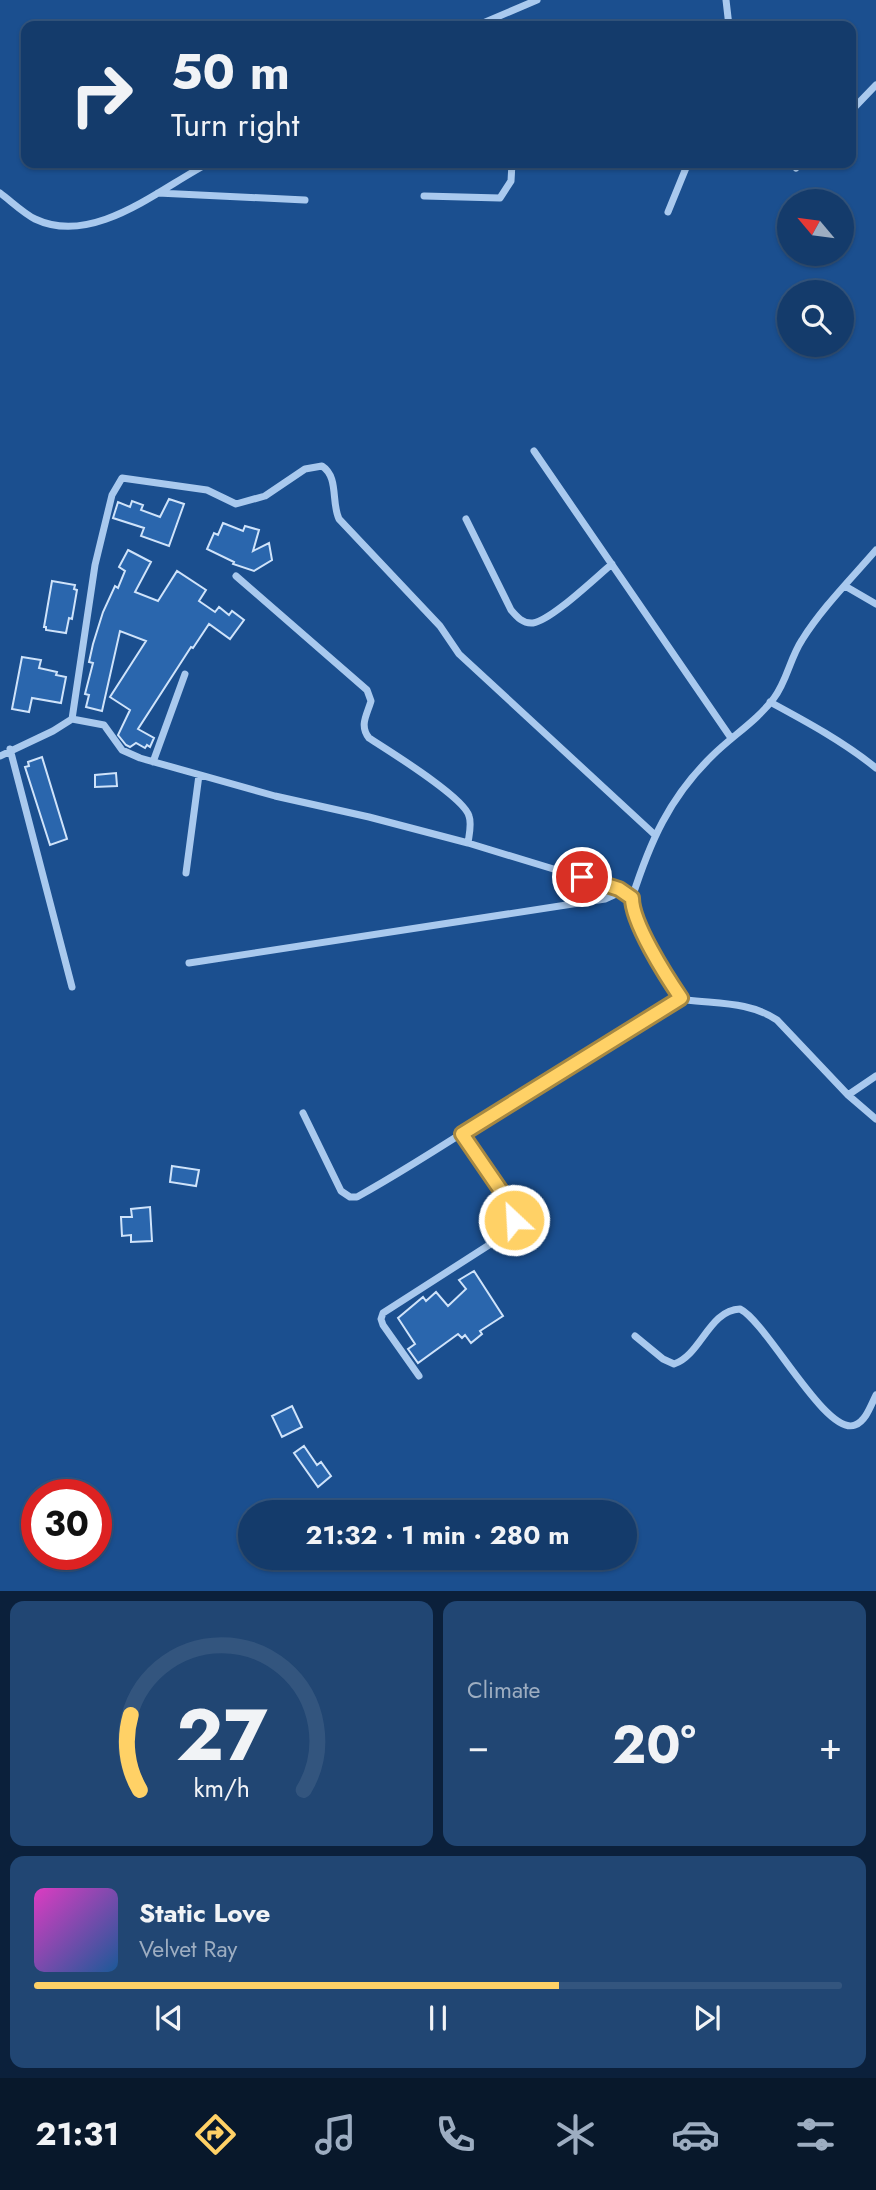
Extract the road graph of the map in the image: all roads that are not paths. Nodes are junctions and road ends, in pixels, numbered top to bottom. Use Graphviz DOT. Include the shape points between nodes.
graph roads {
  1 [pos="537,0"];
  2 [pos="726,0"];
  3 [pos="492,21"];
  4 [pos="728,21"];
  5 [pos="876,85"];
  6 [pos="856,106"];
  7 [pos="200,168"];
  8 [pos="512,168"];
  9 [pos="686,168"];
  10 [pos="0,193"];
  11 [pos="158,193"];
  12 [pos="424,196"];
  13 [pos="306,200"];
  14 [pos="668,212"];
  15 [pos="534,451"];
  16 [pos="466,519"];
  17 [pos="876,550"];
  18 [pos="612,564"];
  19 [pos="236,576"];
  20 [pos="845,586"];
  21 [pos="876,604"];
  22 [pos="185,674"];
  23 [pos="770,702"];
  24 [pos="72,719"];
  25 [pos="731,738"];
  26 [pos="10,749"];
  27 [pos="0,755"];
  28 [pos="153,762"];
  29 [pos="876,768"];
  30 [pos="199,775"];
  31 [pos="655,835"];
  32 [pos="468,844"];
  33 [pos="186,873"];
  34 [pos="619,889"];
  35 [pos="632,898"];
  36 [pos="189,963"];
  37 [pos="72,987"];
  38 [pos="681,998"];
  39 [pos="876,1076"];
  40 [pos="848,1095"];
  41 [pos="303,1113"];
  42 [pos="876,1119"];
  43 [pos="462,1134"];
  44 [pos="635,1336"];
  45 [pos="419,1376"];
  46 [pos="876,1395"];
  1 -- 3 [label="street"];
  2 -- 4 [label="street"];
  5 -- 6 [label="street"];
  7 -- 11 [label="street"];
  8 -- 12 [label="street" via="511,181 500,198"];
  9 -- 14 [label="street"];
  10 -- 11 [label="street" via="35,219 74,226 101,222"];
  11 -- 13 [label="street"];
  15 -- 18 [label="street"];
  16 -- 18 [label="street" via="520,621 533,623 550,615"];
  17 -- 20 [label="street"];
  18 -- 25 [label="street"];
  19 -- 32 [label="street" via="367,690 371,701 365,732 465,808 470,818"];
  20 -- 21 [label="street"];
  20 -- 23 [label="street" via="805,635"];
  22 -- 28 [label="street"];
  23 -- 25 [label="street"];
  23 -- 29 [label="street"];
  24 -- 26 [label="street"];
  24 -- 28 [label="street" via="104,725 122,750"];
  24 -- 31 [label="street" via="95,565 112,495 122,478 207,490 236,504 265,496 305,469 322,466 331,476 339,519 439,626 459,654"];
  25 -- 31 [label="street" via="686,784"];
  26 -- 27 [label="street"];
  26 -- 37 [label="street"];
  28 -- 30 [label="street"];
  30 -- 32 [label="street"];
  30 -- 33 [label="street"];
  31 -- 35 [label="street"];
  32 -- 34 [label="street"];
  34 -- 35 [label="street"];
  34 -- 36 [label="street" via="605,899"];
  35 -- 38 [label="street" via="642,929"];
  38 -- 40 [label="street" via="763,1011"];
  38 -- 43 [label="street"];
  39 -- 40 [label="street"];
  40 -- 42 [label="street"];
  41 -- 43 [label="street" via="341,1191 350,1197"];
  43 -- 45 [label="street" via="508,1201 514,1220 508,1233 383,1313 383,1325"];
  44 -- 46 [label="street" via="674,1364 687,1356 723,1314 740,1309 842,1425 861,1421"];
}
